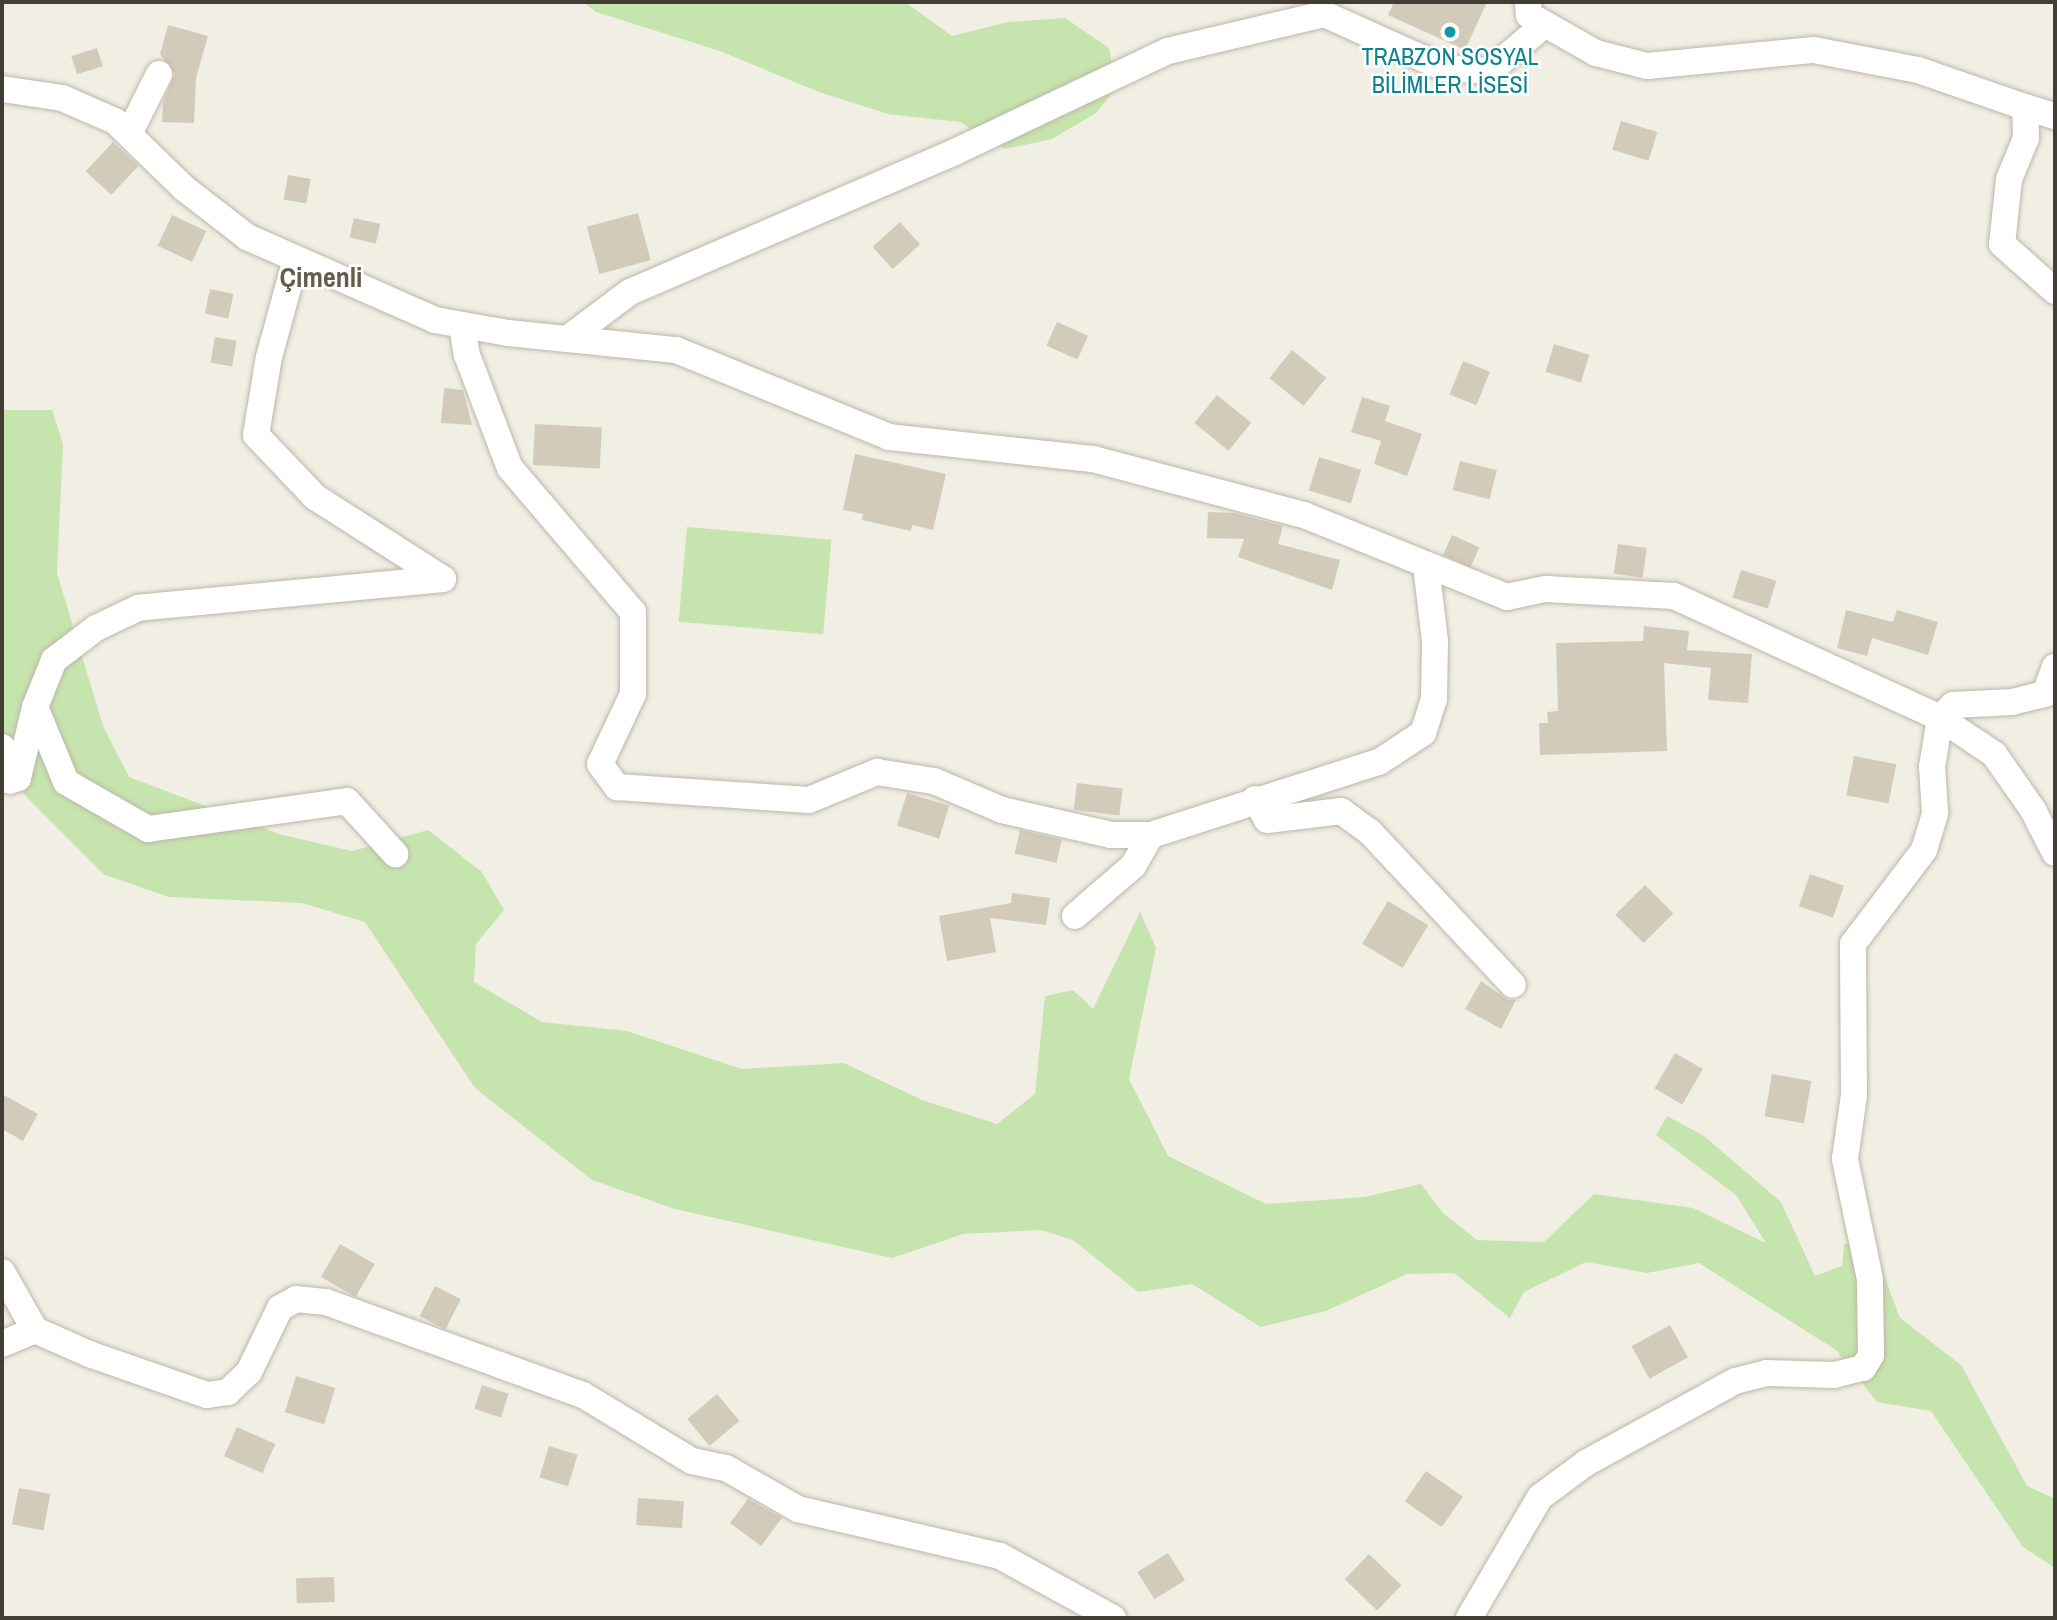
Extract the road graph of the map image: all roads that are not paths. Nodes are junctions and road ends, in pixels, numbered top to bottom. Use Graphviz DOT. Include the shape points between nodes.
graph roads {
  1 [pos="1528,2"];
  2 [pos="1545,24"];
  3 [pos="159,74"];
  4 [pos="2,89"];
  5 [pos="2025,107"];
  6 [pos="2055,116"];
  7 [pos="129,134"];
  8 [pos="296,259"];
  9 [pos="2055,291"];
  10 [pos="462,325"];
  11 [pos="570,337"];
  12 [pos="1426,565"];
  13 [pos="2055,667"];
  14 [pos="35,707"];
  15 [pos="1940,718"];
  16 [pos="2,747"];
  17 [pos="10,781"];
  18 [pos="1255,799"];
  19 [pos="1151,835"];
  20 [pos="2055,853"];
  21 [pos="395,854"];
  22 [pos="1075,916"];
  23 [pos="1513,985"];
  24 [pos="2,1272"];
  25 [pos="36,1330"];
  26 [pos="2,1344"];
  27 [pos="1113,1618"];
  28 [pos="1469,1618"];
  1 -- 2 [label="street" via="1529,15"];
  2 -- 5 [label="street" via="1596,53 1647,66 1814,50 1918,70"];
  2 -- 11 [label="street" via="1490,71 1444,68 1324,14 1168,51 957,151 630,292"];
  3 -- 7 [label="street"];
  4 -- 7 [label="street" via="62,98 115,121"];
  5 -- 6 [label="street"];
  5 -- 9 [label="street" via="2026,138 2009,179 2002,244"];
  7 -- 8 [label="street" via="185,189 247,237"];
  8 -- 10 [label="street" via="435,320"];
  8 -- 14 [label="street" via="268,357 256,435 315,497 443,579 138,607 96,628 54,660"];
  10 -- 11 [label="street"];
  10 -- 19 [label="street" via="467,355 510,468 633,612 633,694 600,764 617,787 712,797 809,800 877,772 934,781 1002,810 1111,835"];
  11 -- 12 [label="street" via="676,350 889,437 1093,458 1203,491 1304,514"];
  12 -- 15 [label="street" via="1507,597 1546,589 1674,596"];
  12 -- 18 [label="street" via="1435,641 1434,699 1423,733 1379,762"];
  13 -- 15 [label="street" via="2045,694 2012,702 1953,705"];
  14 -- 17 [label="street"];
  14 -- 21 [label="street" via="66,782 148,828 347,801"];
  15 -- 20 [label="street" via="1994,754 2033,810"];
  15 -- 28 [label="street" via="1932,767 1935,813 1924,850 1853,944 1854,1095 1845,1159 1870,1279 1871,1355 1863,1368 1835,1375 1766,1373 1735,1381 1586,1463 1540,1497"];
  16 -- 17 [label="street"];
  18 -- 19 [label="street"];
  18 -- 23 [label="street" via="1267,820 1341,811 1351,818 1370,832"];
  19 -- 22 [label="street" via="1133,866"];
  24 -- 25 [label="street"];
  25 -- 26 [label="street"];
  25 -- 27 [label="street" via="89,1354 207,1395 228,1392 249,1372 281,1308 296,1299 326,1302 583,1395 692,1461 726,1468 798,1509 1000,1556"];
}
